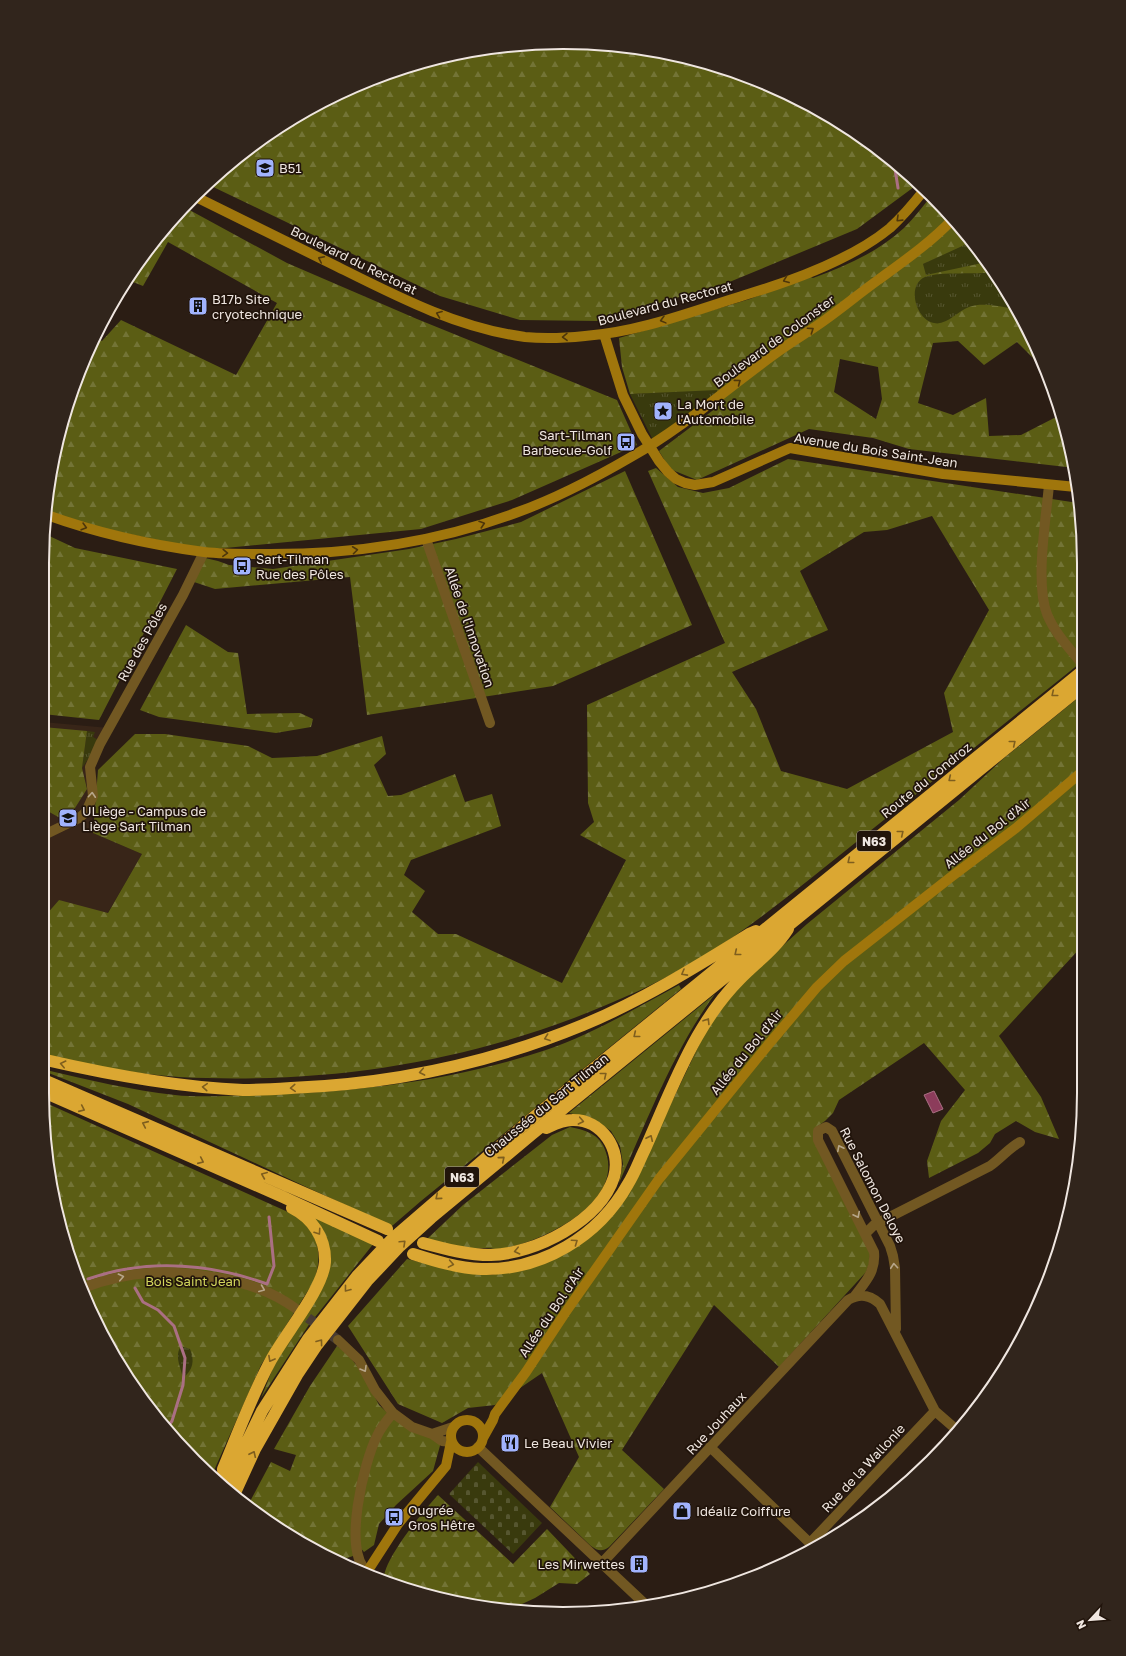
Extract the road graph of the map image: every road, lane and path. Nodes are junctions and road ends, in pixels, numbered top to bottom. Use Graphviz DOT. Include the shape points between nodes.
graph roads {
  1 [pos="921,195"];
  2 [pos="201,199"];
  3 [pos="948,223"];
  4 [pos="604,334"];
  5 [pos="650,446"];
  6 [pos="1048,485"];
  7 [pos="1071,487"];
  8 [pos="51,516"];
  9 [pos="426,539"];
  10 [pos="204,552"];
  11 [pos="1077,657"];
  12 [pos="1077,676"];
  13 [pos="1077,691"];
  14 [pos="490,723"];
  15 [pos="1077,776"];
  16 [pos="49,833"];
  17 [pos="795,919"];
  18 [pos="767,928"];
  19 [pos="49,1061"];
  20 [pos="49,1082"];
  21 [pos="49,1094"];
  22 [pos="531,1135"];
  23 [pos="1020,1142"];
  24 [pos="267,1190"];
  25 [pos="878,1223"];
  26 [pos="387,1229"];
  27 [pos="866,1233"];
  28 [pos="378,1241"];
  29 [pos="423,1243"];
  30 [pos="413,1254"];
  31 [pos="863,1286"];
  32 [pos="87,1287"];
  33 [pos="895,1294"];
  34 [pos="868,1296"];
  35 [pos="851,1299"];
  36 [pos="880,1304"];
  37 [pos="294,1308"];
  38 [pos="896,1333"];
  39 [pos="338,1340"];
  40 [pos="935,1411"];
  41 [pos="393,1413"];
  42 [pos="495,1414"];
  43 [pos="473,1420"];
  44 [pos="453,1426"];
  45 [pos="953,1427"];
  46 [pos="432,1434"];
  47 [pos="451,1442"];
  48 [pos="480,1443"];
  49 [pos="710,1447"];
  50 [pos="464,1452"];
  51 [pos="446,1466"];
  52 [pos="224,1479"];
  53 [pos="226,1481"];
  54 [pos="237,1490"];
  55 [pos="821,1538"];
  56 [pos="810,1543"];
  57 [pos="602,1563"];
  58 [pos="361,1566"];
  59 [pos="369,1569"];
  60 [pos="642,1601"];
  1 -- 4 [label="main road, Boulevard du Rectorat, one-way" via="889,228 855,251 831,263 762,290 665,320"];
  4 -- 2 [label="main road, Boulevard du Rectorat, one-way" via="527,337 494,332 458,322 427,310"];
  5 -- 3 [label="main road, Boulevard de Colonster, one-way" via="824,321 922,247"];
  4 -- 5 [label="main road, Avenue du Bois Saint-Jean" via="623,395"];
  5 -- 6 [label="main road, Avenue du Bois Saint-Jean" via="659,461 676,479 695,485 713,482 790,448 916,470"];
  9 -- 5 [label="main road, Boulevard de Colonster, one-way" via="518,512 592,480"];
  6 -- 7 [label="main road, Avenue du Bois Saint-Jean"];
  6 -- 11 [label="street" via="1042,595 1053,626"];
  8 -- 10 [label="main road, Boulevard de Colonster, one-way" via="119,537"];
  10 -- 9 [label="main road, Boulevard de Colonster, one-way" via="317,553"];
  9 -- 14 [label="street, Allée de l'Innovation"];
  16 -- 10 [label="street, Rue des Pôles, one-way" via="86,812 92,796 90,767 100,744 183,595"];
  12 -- 18 [label="highway, Route du Condroz / N63, one-way"];
  17 -- 13 [label="highway, Route du Condroz / N63, one-way"];
  15 -- 42 [label="main road, Allée du Bol d'Air" via="1016,828 844,961 817,987 659,1179"];
  22 -- 17 [label="highway, Chaussée du Sart Tilman / N63, one-way"];
  30 -- 17 [label="highway, one-way" via="468,1268 510,1266 554,1254 596,1226 610,1212 629,1183 685,1061 712,1014 739,980 780,942"];
  18 -- 19 [label="highway, one-way" via="748,934 692,969 583,1025 516,1049 459,1065 386,1079 326,1087 244,1090 114,1076"];
  18 -- 53 [label="highway, Chaussée du Sart Tilman / N63, one-way" via="523,1126 392,1239 358,1275 308,1339 262,1411"];
  26 -- 20 [label="highway, one-way"];
  21 -- 24 [label="highway, one-way"];
  22 -- 29 [label="highway, one-way" via="573,1120 590,1123 603,1133 612,1144 616,1164 609,1189 593,1210 562,1233 535,1246 506,1254 476,1254"];
  54 -- 22 [label="highway, Chaussée du Sart Tilman / N63, one-way" via="255,1449 297,1375 317,1345 368,1281 400,1246 431,1218"];
  23 -- 25 [label="street" via="990,1166"];
  24 -- 28 [label="highway"];
  24 -- 52 [label="highway, one-way" via="312,1224 322,1238 325,1262 319,1283 271,1360 256,1390 224,1469"];
  25 -- 27 [label="street"];
  25 -- 27 [label="street, Rue Salomon Deloye, one-way" via="832,1131 826,1127 820,1129 818,1140"];
  33 -- 25 [label="street, Rue Salomon Deloye, one-way" via="893,1256"];
  27 -- 31 [label="street, Rue Salomon Deloye" via="875,1259 872,1271"];
  31 -- 34 [label="street"];
  31 -- 35 [label="street, Rue Salomon Deloye"];
  32 -- 37 [label="street, one-way" via="135,1274 184,1272 260,1288"];
  33 -- 36 [label="street" via="887,1302"];
  33 -- 38 [label="street, Rue Salomon Deloye"];
  34 -- 35 [label="street" via="861,1295"];
  34 -- 36 [label="street, Rue Salomon Deloye"];
  35 -- 49 [label="street, Rue Jouhaux"];
  36 -- 38 [label="street, Rue Salomon Deloye"];
  38 -- 40 [label="street, Rue Salomon Deloye"];
  39 -- 41 [label="street, one-way" via="359,1360 375,1390"];
  40 -- 45 [label="street, Rue Salomon Deloye"];
  40 -- 55 [label="street, Rue de la Wallonie"];
  41 -- 46 [label="street" via="412,1427"];
  41 -- 58 [label="street" via="374,1442 359,1497 356,1519"];
  42 -- 43 [label="main road"];
  42 -- 48 [label="main road, Allée du Bol d'Air"];
  43 -- 44 [label="main road" via="462,1420"];
  43 -- 48 [label="main road" via="481,1428"];
  44 -- 46 [label="street"];
  44 -- 47 [label="main road"];
  46 -- 47 [label="street" via="442,1441"];
  47 -- 50 [label="main road"];
  47 -- 51 [label="main road"];
  48 -- 50 [label="main road" via="472,1451"];
  48 -- 57 [label="street"];
  49 -- 56 [label="street"];
  49 -- 57 [label="street, Rue Jouhaux"];
  50 -- 51 [label="main road"];
  51 -- 59 [label="main road" via="398,1524"];
  57 -- 60 [label="street"];
}
